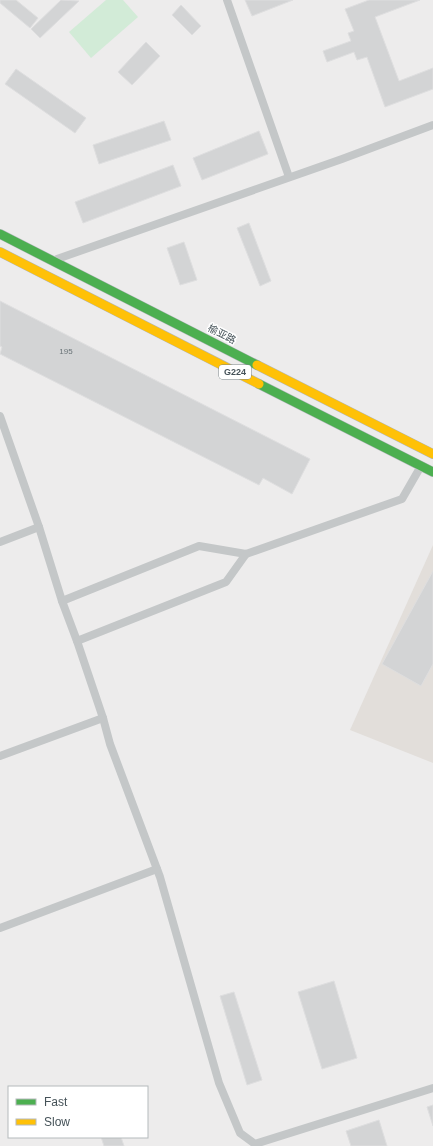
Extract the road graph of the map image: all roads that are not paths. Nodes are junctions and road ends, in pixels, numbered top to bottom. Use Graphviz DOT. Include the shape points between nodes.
graph roads {
  1 [pos="227,0"];
  2 [pos="433,125"];
  3 [pos="289,177"];
  4 [pos="0,234"];
  5 [pos="0,252"];
  6 [pos="52,260"];
  7 [pos="0,416"];
  8 [pos="433,454"];
  9 [pos="421,466"];
  10 [pos="433,472"];
  11 [pos="39,528"];
  12 [pos="0,542"];
  13 [pos="246,554"];
  14 [pos="62,601"];
  15 [pos="78,641"];
  16 [pos="104,718"];
  17 [pos="0,756"];
  18 [pos="157,870"];
  19 [pos="0,928"];
  20 [pos="433,1088"];
  1 -- 3 [label="lane"];
  2 -- 3 [label="lane"];
  3 -- 6 [label="lane"];
  4 -- 6 [label="highway, 榆亚路 / G224"];
  5 -- 9 [label="highway, G224"];
  6 -- 8 [label="highway, 榆亚路 / G224"];
  7 -- 11 [label="lane"];
  9 -- 10 [label="highway, G224"];
  9 -- 13 [label="lane" via="402,499"];
  11 -- 12 [label="lane"];
  11 -- 14 [label="lane"];
  13 -- 14 [label="lane" via="199,546"];
  13 -- 15 [label="lane" via="226,582"];
  14 -- 15 [label="lane"];
  15 -- 16 [label="lane"];
  16 -- 17 [label="lane"];
  16 -- 18 [label="lane" via="110,744"];
  18 -- 19 [label="lane"];
  18 -- 20 [label="lane" via="219,1083 240,1133 255,1144"];
}
